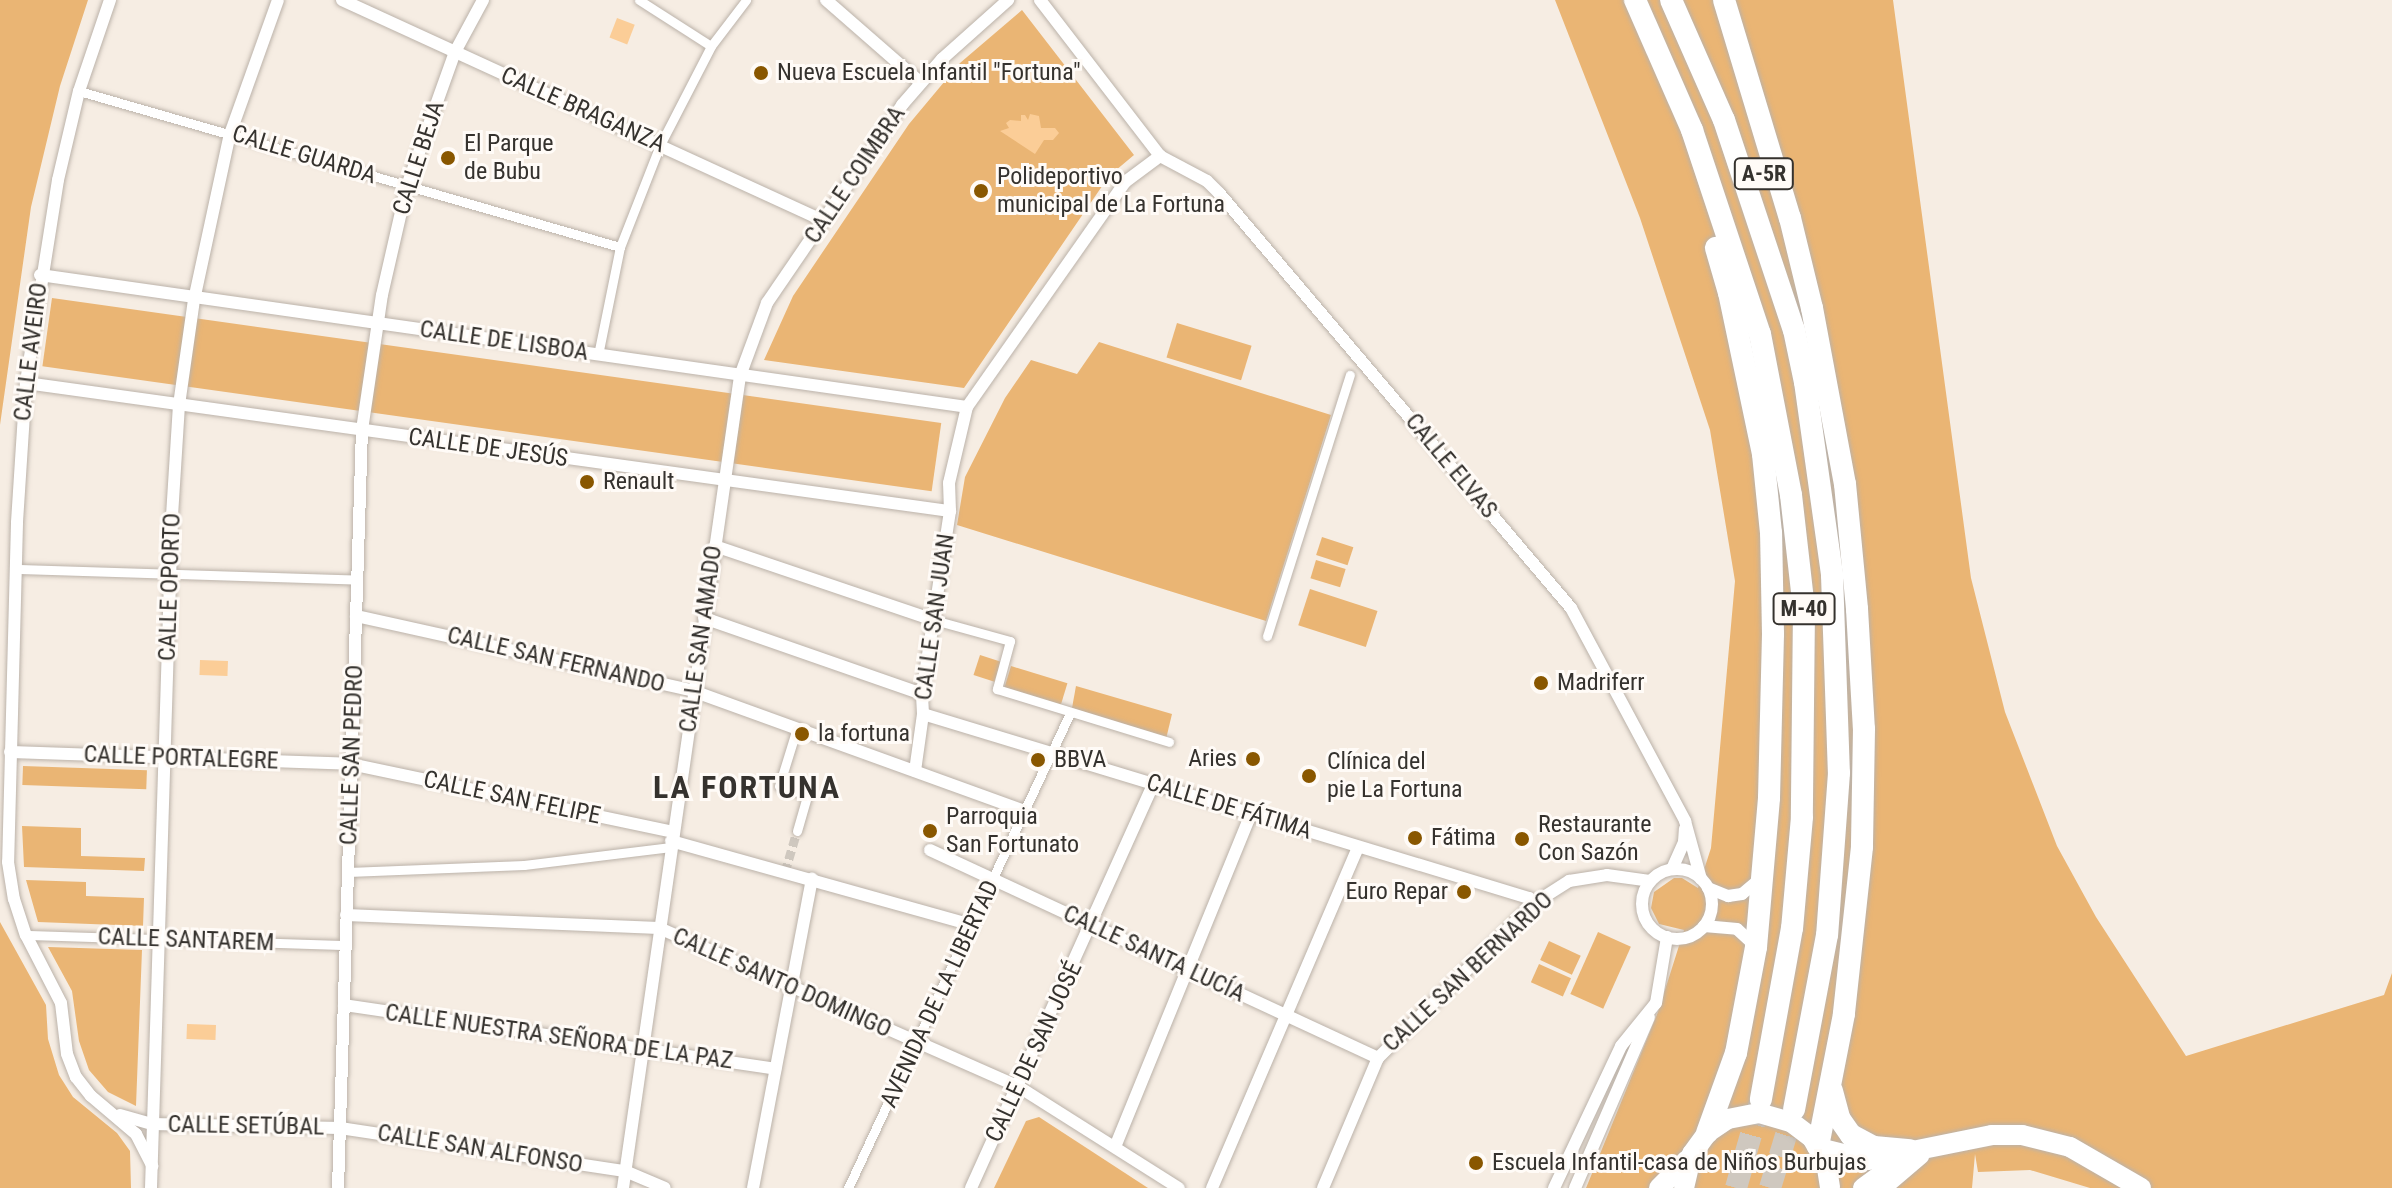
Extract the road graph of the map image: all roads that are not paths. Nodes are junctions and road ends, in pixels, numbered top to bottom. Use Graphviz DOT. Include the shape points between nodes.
graph roads {
  1 [pos="110,0"];
  2 [pos="278,0"];
  3 [pos="342,0"];
  4 [pos="483,0"];
  5 [pos="639,0"];
  6 [pos="746,0"];
  7 [pos="826,0"];
  8 [pos="1008,0"];
  9 [pos="1040,0"];
  10 [pos="1635,0"];
  11 [pos="1671,0"];
  12 [pos="1726,9"];
  13 [pos="711,46"];
  14 [pos="455,52"];
  15 [pos="920,82"];
  16 [pos="79,91"];
  17 [pos="1692,130"];
  18 [pos="230,134"];
  19 [pos="660,145"];
  20 [pos="1160,156"];
  21 [pos="407,186"];
  22 [pos="824,221"];
  23 [pos="620,247"];
  24 [pos="40,275"];
  25 [pos="194,300"];
  26 [pos="377,324"];
  27 [pos="1794,330"];
  28 [pos="598,355"];
  29 [pos="1350,375"];
  30 [pos="740,376"];
  31 [pos="26,383"];
  32 [pos="179,405"];
  33 [pos="967,407"];
  34 [pos="362,430"];
  35 [pos="724,482"];
  36 [pos="950,511"];
  37 [pos="715,546"];
  38 [pos="16,569"];
  39 [pos="171,574"];
  40 [pos="357,580"];
  41 [pos="356,616"];
  42 [pos="704,618"];
  43 [pos="934,620"];
  44 [pos="1267,636"];
  45 [pos="693,691"];
  46 [pos="922,694"];
  47 [pos="1070,713"];
  48 [pos="923,714"];
  49 [pos="797,728"];
  50 [pos="1169,742"];
  51 [pos="10,752"];
  52 [pos="1051,753"];
  53 [pos="165,757"];
  54 [pos="351,764"];
  55 [pos="915,771"];
  56 [pos="1153,784"];
  57 [pos="1025,811"];
  58 [pos="1251,814"];
  59 [pos="1685,821"];
  60 [pos="797,831"];
  61 [pos="672,840"];
  62 [pos="1358,847"];
  63 [pos="930,850"];
  64 [pos="1672,869"];
  65 [pos="348,872"];
  66 [pos="1764,875"];
  67 [pos="812,879"];
  68 [pos="994,879"];
  69 [pos="1650,881"];
  70 [pos="1705,883"];
  71 [pos="1533,904"];
  72 [pos="346,915"];
  73 [pos="972,925"];
  74 [pos="1091,925"];
  75 [pos="1704,926"];
  76 [pos="659,928"];
  77 [pos="26,935"];
  78 [pos="1667,937"];
  79 [pos="159,939"];
  80 [pos="345,945"];
  81 [pos="1756,947"];
  82 [pos="1188,969"];
  83 [pos="791,987"];
  84 [pos="1656,1003"];
  85 [pos="344,1005"];
  86 [pos="1285,1017"];
  87 [pos="918,1043"];
  88 [pos="642,1050"];
  89 [pos="1378,1058"];
  90 [pos="775,1069"];
  91 [pos="1831,1084"];
  92 [pos="1019,1087"];
  93 [pos="1761,1099"];
  94 [pos="1794,1109"];
  95 [pos="116,1113"];
  96 [pos="152,1124"];
  97 [pos="340,1128"];
  98 [pos="1707,1133"];
  99 [pos="1115,1147"];
  100 [pos="1818,1147"];
  101 [pos="1914,1152"];
  102 [pos="1692,1154"];
  103 [pos="152,1166"];
  104 [pos="625,1171"];
  105 [pos="151,1188"];
  106 [pos="338,1188"];
  107 [pos="623,1188"];
  108 [pos="665,1188"];
  109 [pos="753,1188"];
  110 [pos="848,1188"];
  111 [pos="971,1188"];
  112 [pos="1179,1188"];
  113 [pos="1212,1188"];
  114 [pos="1323,1188"];
  115 [pos="1554,1188"];
  116 [pos="1575,1188"];
  117 [pos="1659,1188"];
  118 [pos="1684,1188"];
  119 [pos="1830,1188"];
  120 [pos="1863,1188"];
  121 [pos="1879,1188"];
  122 [pos="2141,1188"];
  1 -- 16 [label="street, CALLE AVEIRO"];
  2 -- 18 [label="street, CALLE OPORTO"];
  3 -- 14 [label="street, CALLE BRAGANZA"];
  4 -- 14 [label="street, CALLE BEJA"];
  5 -- 13 [label="street"];
  6 -- 13 [label="street"];
  7 -- 15 [label="street"];
  8 -- 15 [label="street, CALLE COIMBRA"];
  9 -- 20 [label="street"];
  10 -- 17 [label="highway, M-40"];
  11 -- 27 [label="highway, M-40" via="1724,120"];
  12 -- 27 [label="highway, A-5R" via="1742,95 1787,259"];
  12 -- 91 [label="highway" via="1790,218 1845,484 1864,729 1862,847 1856,933"];
  13 -- 19 [label="street"];
  14 -- 19 [label="street, CALLE BRAGANZA"];
  14 -- 21 [label="street, CALLE BEJA"];
  15 -- 22 [label="street, CALLE COIMBRA"];
  16 -- 18 [label="street, CALLE GUARDA"];
  16 -- 24 [label="street, CALLE AVEIRO"];
  17 -- 66 [label="highway" via="1695,176 1729,293 1763,454 1771,533 1773,634"];
  17 -- 93 [label="highway, M-40" via="1760,334 1791,495 1804,609 1802,817 1792,928"];
  18 -- 21 [label="street, CALLE GUARDA"];
  18 -- 25 [label="street, CALLE OPORTO"];
  19 -- 22 [label="street, CALLE BRAGANZA"];
  19 -- 23 [label="street"];
  20 -- 33 [label="street" via="1125,182"];
  20 -- 59 [label="street, CALLE ELVAS" via="1219,193 1571,608"];
  21 -- 23 [label="street, CALLE GUARDA"];
  21 -- 26 [label="street, CALLE BEJA"];
  22 -- 30 [label="street, CALLE COIMBRA" via="767,303"];
  23 -- 28 [label="street"];
  24 -- 25 [label="street, CALLE DE LISBOA"];
  24 -- 31 [label="street, CALLE AVEIRO"];
  25 -- 26 [label="street, CALLE DE LISBOA"];
  25 -- 32 [label="street, CALLE OPORTO"];
  26 -- 28 [label="street, CALLE DE LISBOA"];
  26 -- 34 [label="street, CALLE SAN PEDRO"];
  27 -- 94 [label="highway, M-40" via="1832,575 1839,773 1827,935"];
  28 -- 30 [label="street, CALLE DE LISBOA"];
  29 -- 44 [label="street"];
  30 -- 33 [label="street, CALLE DE LISBOA"];
  30 -- 35 [label="street, CALLE SAN AMADO"];
  31 -- 32 [label="street, CALLE DE JESÚS"];
  31 -- 38 [label="street, CALLE AVEIRO"];
  32 -- 34 [label="street, CALLE DE JESÚS"];
  32 -- 39 [label="street, CALLE OPORTO"];
  33 -- 36 [label="street, CALLE SAN JUAN" via="953,459"];
  34 -- 35 [label="street, CALLE DE JESÚS"];
  34 -- 40 [label="street, CALLE SAN PEDRO"];
  35 -- 36 [label="street, CALLE DE JESÚS"];
  35 -- 37 [label="street, CALLE SAN AMADO"];
  36 -- 43 [label="street, CALLE SAN JUAN"];
  37 -- 42 [label="street, CALLE SAN AMADO"];
  37 -- 43 [label="street"];
  38 -- 39 [label="street"];
  38 -- 51 [label="street, CALLE AVEIRO"];
  39 -- 40 [label="street"];
  39 -- 53 [label="street, CALLE OPORTO"];
  40 -- 41 [label="street, CALLE SAN PEDRO"];
  41 -- 45 [label="street, CALLE SAN FERNANDO"];
  41 -- 54 [label="street, CALLE SAN PEDRO"];
  42 -- 45 [label="street, CALLE SAN AMADO"];
  42 -- 46 [label="street"];
  43 -- 46 [label="street, CALLE SAN JUAN"];
  43 -- 47 [label="street" via="1010,641 997,689"];
  45 -- 49 [label="street, CALLE SAN FERNANDO"];
  45 -- 61 [label="street, CALLE SAN AMADO"];
  46 -- 48 [label="street, CALLE SAN JUAN"];
  47 -- 50 [label="street"];
  47 -- 52 [label="street, AVENIDA DE LA LIBERTAD"];
  48 -- 52 [label="street, CALLE DE FÁTIMA"];
  48 -- 55 [label="street, CALLE SAN JUAN"];
  49 -- 55 [label="street, CALLE SAN FERNANDO"];
  49 -- 60 [label="street" via="779,786 807,795"];
  51 -- 53 [label="street, CALLE PORTALEGRE"];
  51 -- 77 [label="street, CALLE AVEIRO" via="8,862"];
  52 -- 56 [label="street, CALLE DE FÁTIMA"];
  52 -- 57 [label="street, AVENIDA DE LA LIBERTAD"];
  53 -- 54 [label="street, CALLE PORTALEGRE"];
  53 -- 79 [label="street, CALLE OPORTO"];
  54 -- 61 [label="street, CALLE SAN FELIPE"];
  54 -- 65 [label="street, CALLE SAN PEDRO"];
  55 -- 57 [label="street, CALLE SAN FERNANDO"];
  56 -- 58 [label="street, CALLE DE FÁTIMA"];
  56 -- 74 [label="street, CALLE DE SAN JOSÉ"];
  57 -- 68 [label="street, AVENIDA DE LA LIBERTAD"];
  58 -- 62 [label="street, CALLE DE FÁTIMA"];
  58 -- 82 [label="street"];
  59 -- 64 [label="street" via="1684,842"];
  59 -- 70 [label="street, CALLE ELVAS"];
  61 -- 65 [label="street" via="524,865"];
  61 -- 67 [label="street, CALLE SAN FELIPE"];
  61 -- 76 [label="street, CALLE SAN AMADO"];
  62 -- 71 [label="street, CALLE DE FÁTIMA" via="1529,898"];
  62 -- 86 [label="street"];
  63 -- 68 [label="street, CALLE SANTA LUCÍA"];
  64 -- 69 [label="street"];
  64 -- 70 [label="street" via="1688,870"];
  65 -- 72 [label="street, CALLE SAN PEDRO"];
  66 -- 70 [label="street" via="1742,894 1728,896"];
  66 -- 81 [label="highway"];
  67 -- 73 [label="street, CALLE SAN FELIPE"];
  67 -- 83 [label="street"];
  68 -- 73 [label="street, AVENIDA DE LA LIBERTAD"];
  68 -- 74 [label="street, CALLE SANTA LUCÍA"];
  69 -- 71 [label="street, CALLE SAN BERNARDO" via="1607,875 1569,881"];
  69 -- 78 [label="street" via="1643,914"];
  70 -- 75 [label="street" via="1712,908"];
  71 -- 89 [label="street, CALLE SAN BERNARDO"];
  72 -- 76 [label="street, CALLE SANTO DOMINGO"];
  72 -- 80 [label="street, CALLE SAN PEDRO"];
  73 -- 87 [label="street, AVENIDA DE LA LIBERTAD"];
  74 -- 82 [label="street, CALLE SANTA LUCÍA"];
  74 -- 92 [label="street, CALLE DE SAN JOSÉ"];
  75 -- 78 [label="street" via="1687,938"];
  75 -- 81 [label="street" via="1737,929"];
  76 -- 83 [label="street, CALLE SANTO DOMINGO"];
  76 -- 88 [label="street, CALLE SAN AMADO"];
  77 -- 79 [label="street, CALLE SANTAREM"];
  77 -- 95 [label="street, CALLE AVEIRO" via="61,1003 67,1054 76,1077 91,1096"];
  78 -- 84 [label="street"];
  79 -- 80 [label="street, CALLE SANTAREM"];
  79 -- 96 [label="street, CALLE OPORTO"];
  80 -- 85 [label="street, CALLE SAN PEDRO"];
  81 -- 98 [label="highway" via="1736,1053"];
  82 -- 86 [label="street, CALLE SANTA LUCÍA"];
  82 -- 99 [label="street"];
  83 -- 87 [label="street, CALLE SANTO DOMINGO"];
  83 -- 90 [label="street"];
  84 -- 115 [label="street" via="1621,1046"];
  84 -- 116 [label="street"];
  85 -- 88 [label="street, CALLE NUESTRA SEÑORA DE LA PAZ"];
  85 -- 97 [label="street, CALLE SAN PEDRO"];
  86 -- 89 [label="street, CALLE SANTA LUCÍA"];
  86 -- 113 [label="street"];
  87 -- 92 [label="street, CALLE SANTO DOMINGO"];
  87 -- 110 [label="street, AVENIDA DE LA LIBERTAD"];
  88 -- 90 [label="street, CALLE NUESTRA SEÑORA DE LA PAZ"];
  88 -- 104 [label="street, CALLE SAN AMADO"];
  89 -- 114 [label="street, CALLE SAN BERNARDO"];
  90 -- 109 [label="street"];
  91 -- 100 [label="highway"];
  91 -- 101 [label="highway" via="1839,1118 1851,1135 1874,1147"];
  92 -- 99 [label="street, CALLE SANTO DOMINGO"];
  92 -- 111 [label="street, CALLE DE SAN JOSÉ"];
  95 -- 96 [label="street, CALLE AVEIRO"];
  95 -- 103 [label="street, CALLE AVEIRO" via="139,1138"];
  96 -- 97 [label="street, CALLE SETÚBAL"];
  96 -- 103 [label="street, CALLE OPORTO"];
  97 -- 104 [label="street, CALLE SAN ALFONSO"];
  97 -- 106 [label="street, CALLE SAN PEDRO"];
  98 -- 100 [label="main road" via="1735,1117 1767,1114 1797,1126"];
  98 -- 102 [label="main road"];
  99 -- 112 [label="street, CALLE SANTO DOMINGO"];
  100 -- 101 [label="main road" via="1868,1160"];
  100 -- 119 [label="main road"];
  101 -- 120 [label="main road"];
  101 -- 121 [label="highway"];
  101 -- 122 [label="main road" via="1947,1142 2022,1135 2070,1147"];
  102 -- 117 [label="main road"];
  102 -- 118 [label="main road"];
  103 -- 105 [label="street, CALLE OPORTO"];
  104 -- 107 [label="street, CALLE SAN AMADO"];
  104 -- 108 [label="street, CALLE SAN ALFONSO"];
}
